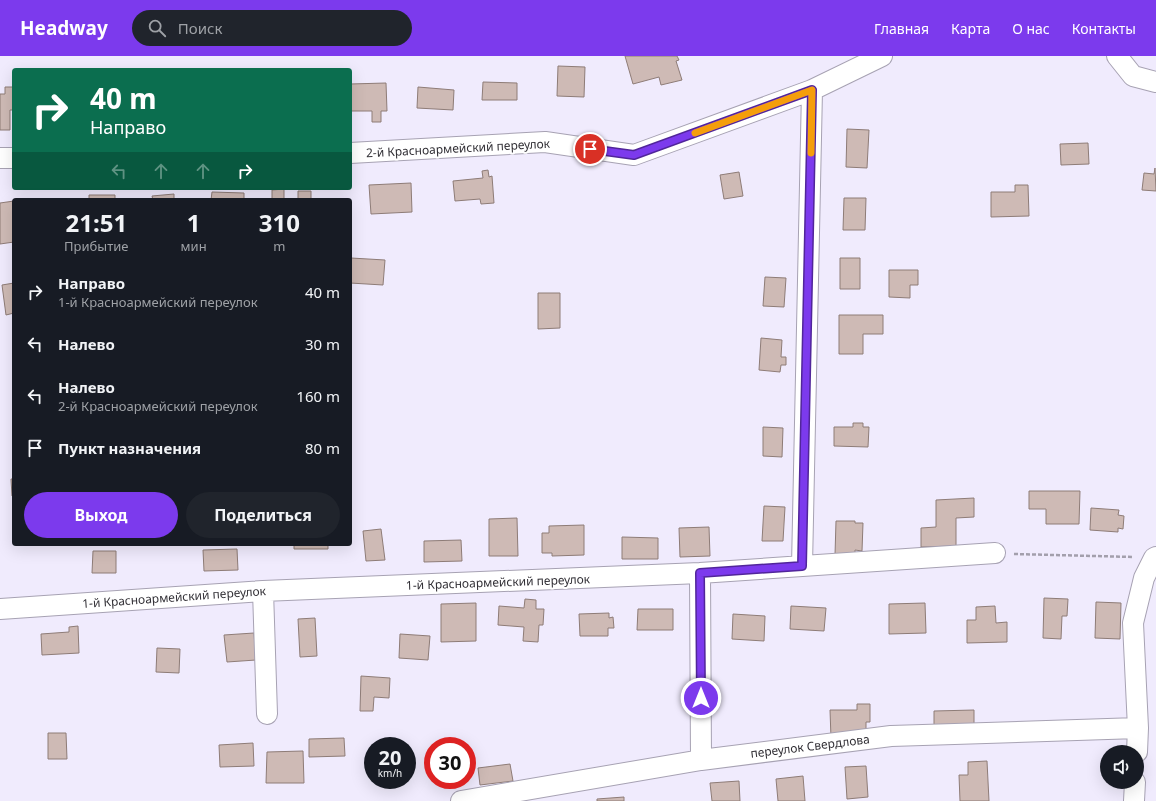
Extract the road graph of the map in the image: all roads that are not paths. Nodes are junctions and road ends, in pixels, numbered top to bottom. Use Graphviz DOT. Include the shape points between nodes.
graph roads {
  1 [pos="882,56"];
  2 [pos="1116,56"];
  3 [pos="1156,82"];
  4 [pos="812,90"];
  5 [pos="352,153"];
  6 [pos="0,158"];
  7 [pos="12,158"];
  8 [pos="996,553"];
  9 [pos="1155,557"];
  10 [pos="802,566"];
  11 [pos="700,573"];
  12 [pos="263,591"];
  13 [pos="0,609"];
  14 [pos="267,714"];
  15 [pos="1138,728"];
  16 [pos="1137,745"];
  17 [pos="702,760"];
  18 [pos="1135,789"];
  19 [pos="461,801"];
  20 [pos="1134,801"];
  1 -- 4 [label="street, 2-й Красноармейский переулок"];
  2 -- 3 [label="street" via="1133,76"];
  4 -- 5 [label="street, 2-й Красноармейский переулок" via="634,155 545,142"];
  4 -- 10 [label="street"];
  6 -- 7 [label="street"];
  8 -- 10 [label="street, 1-й Красноармейский переулок"];
  9 -- 15 [label="street" via="1144,578 1133,624"];
  10 -- 11 [label="street, 1-й Красноармейский переулок"];
  11 -- 12 [label="street, 1-й Красноармейский переулок"];
  11 -- 17 [label="street"];
  12 -- 13 [label="street, 1-й Красноармейский переулок"];
  12 -- 14 [label="street"];
  15 -- 16 [label="street"];
  15 -- 17 [label="street, переулок Свердлова" via="891,736"];
  17 -- 19 [label="street, переулок Свердлова"];
  18 -- 20 [label="street"];
}
